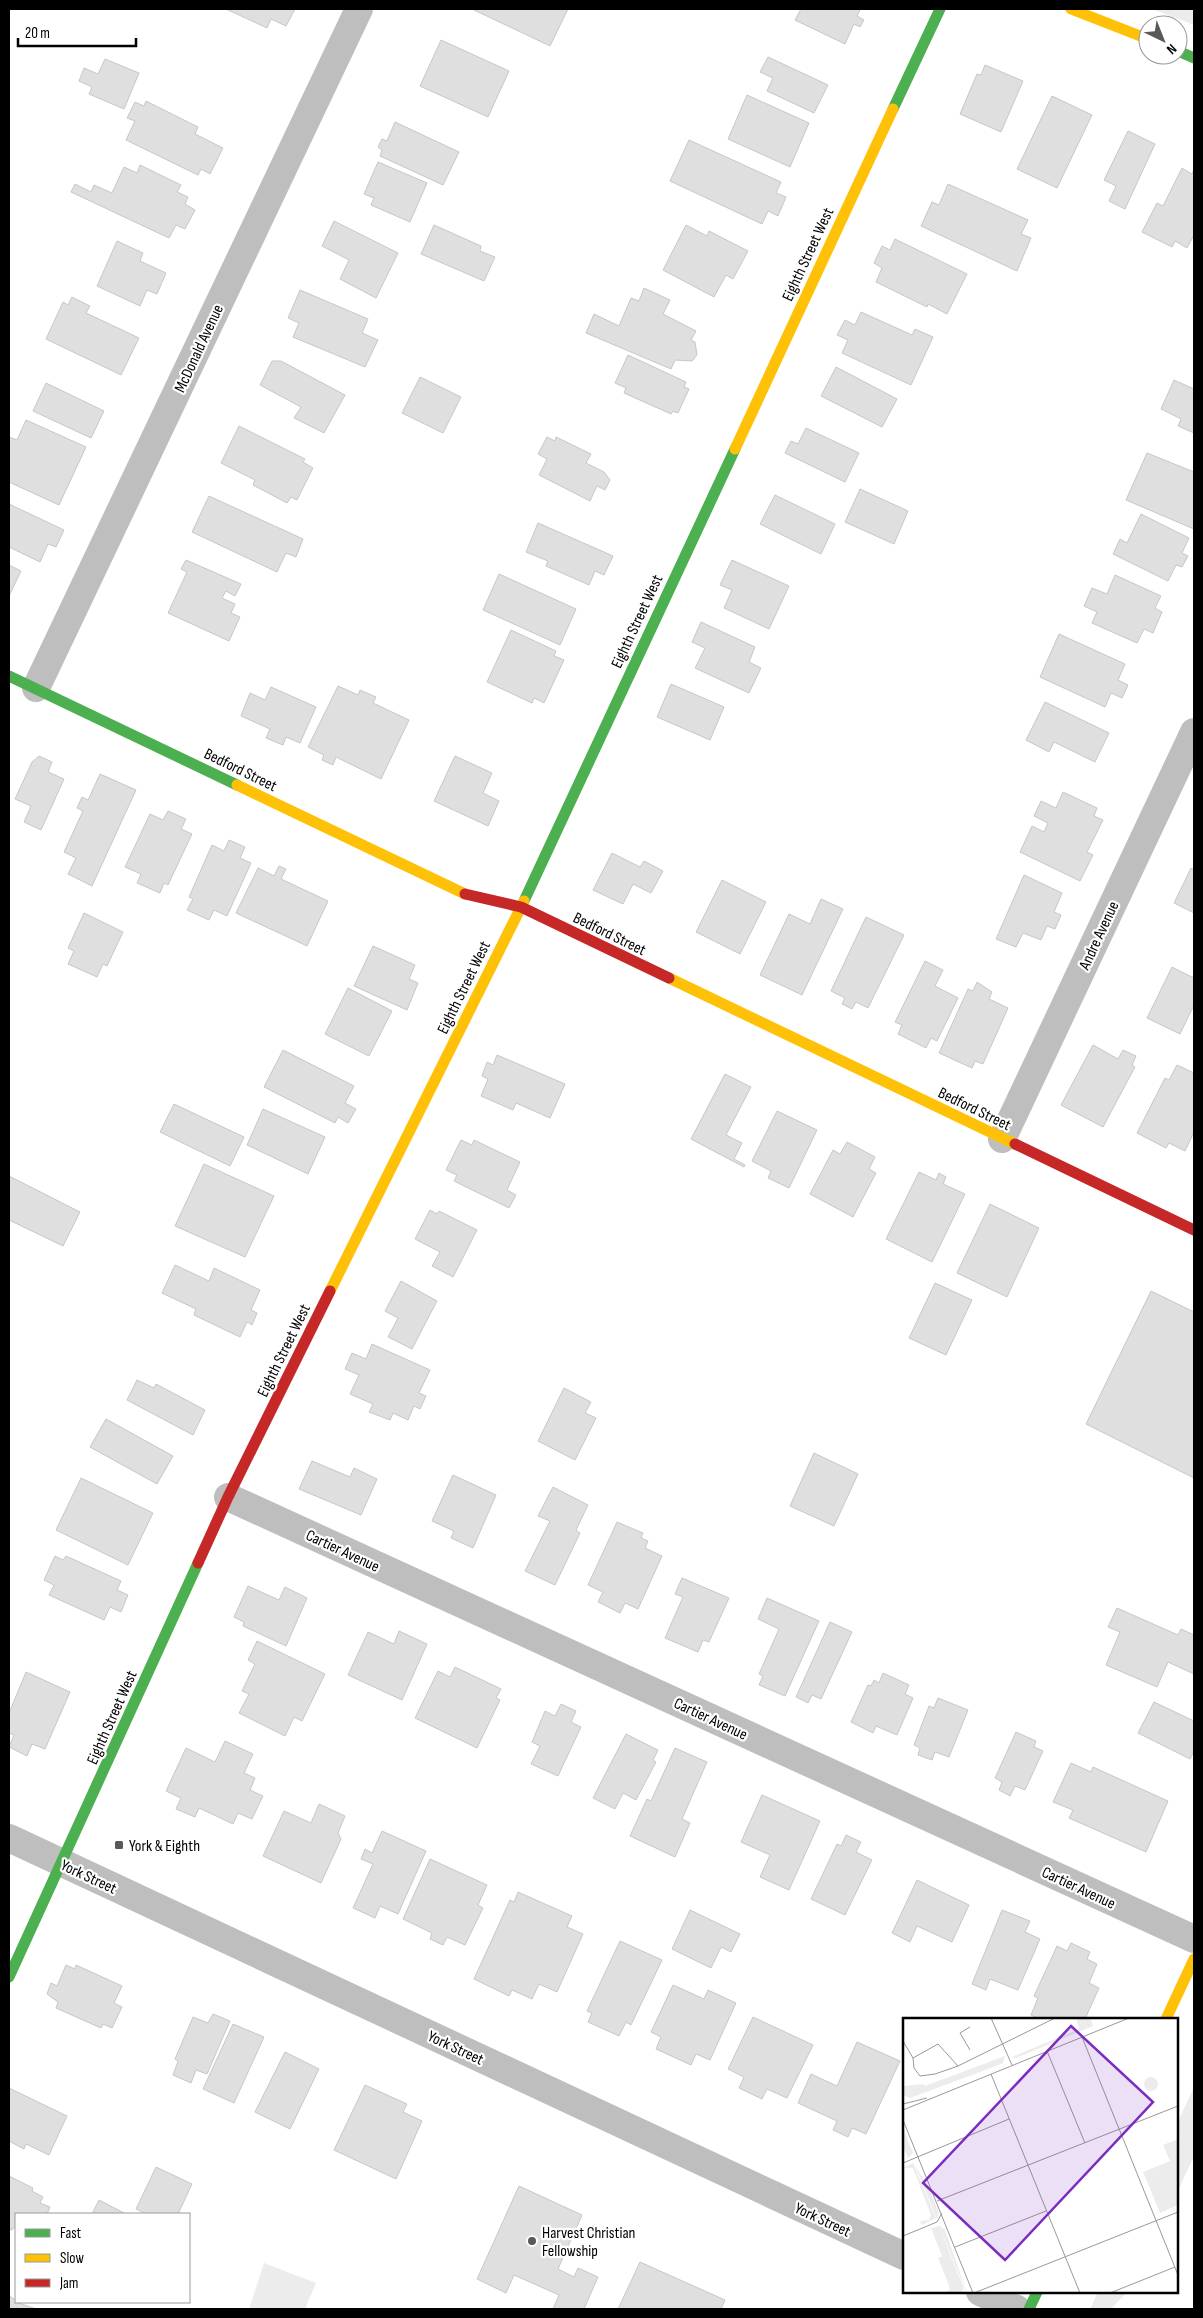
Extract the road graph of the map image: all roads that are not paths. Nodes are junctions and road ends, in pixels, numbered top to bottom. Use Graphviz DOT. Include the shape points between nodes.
graph roads {
  1 [pos="359,9"];
  2 [pos="940,9"];
  3 [pos="1071,9"];
  4 [pos="1138,35"];
  5 [pos="9,676"];
  6 [pos="36,688"];
  7 [pos="1194,732"];
  8 [pos="521,907"];
  9 [pos="1002,1139"];
  10 [pos="1194,1230"];
  11 [pos="228,1497"];
  12 [pos="9,1838"];
  13 [pos="62,1863"];
  14 [pos="1194,1939"];
  15 [pos="1194,1959"];
  16 [pos="9,1977"];
  17 [pos="1166,2018"];
  18 [pos="903,2256"];
  19 [pos="982,2293"];
  20 [pos="1037,2293"];
  21 [pos="1017,2309"];
  22 [pos="1029,2309"];
  1 -- 6 [label="street, McDonald Avenue"];
  2 -- 8 [label="street, Eighth Street West"];
  3 -- 4 [label="street"];
  5 -- 6 [label="street, Bedford Street"];
  6 -- 8 [label="street, Bedford Street" via="471,897"];
  7 -- 9 [label="street, Andre Avenue"];
  8 -- 9 [label="street, Bedford Street"];
  8 -- 11 [label="street, Eighth Street West"];
  9 -- 10 [label="street, Bedford Street"];
  11 -- 13 [label="street, Eighth Street West"];
  11 -- 14 [label="street, Cartier Avenue"];
  12 -- 13 [label="street, York Street"];
  13 -- 16 [label="street, Eighth Street West"];
  13 -- 18 [label="street, York Street"];
  15 -- 17 [label="street"];
  19 -- 21 [label="street"];
  20 -- 22 [label="street"];
}
